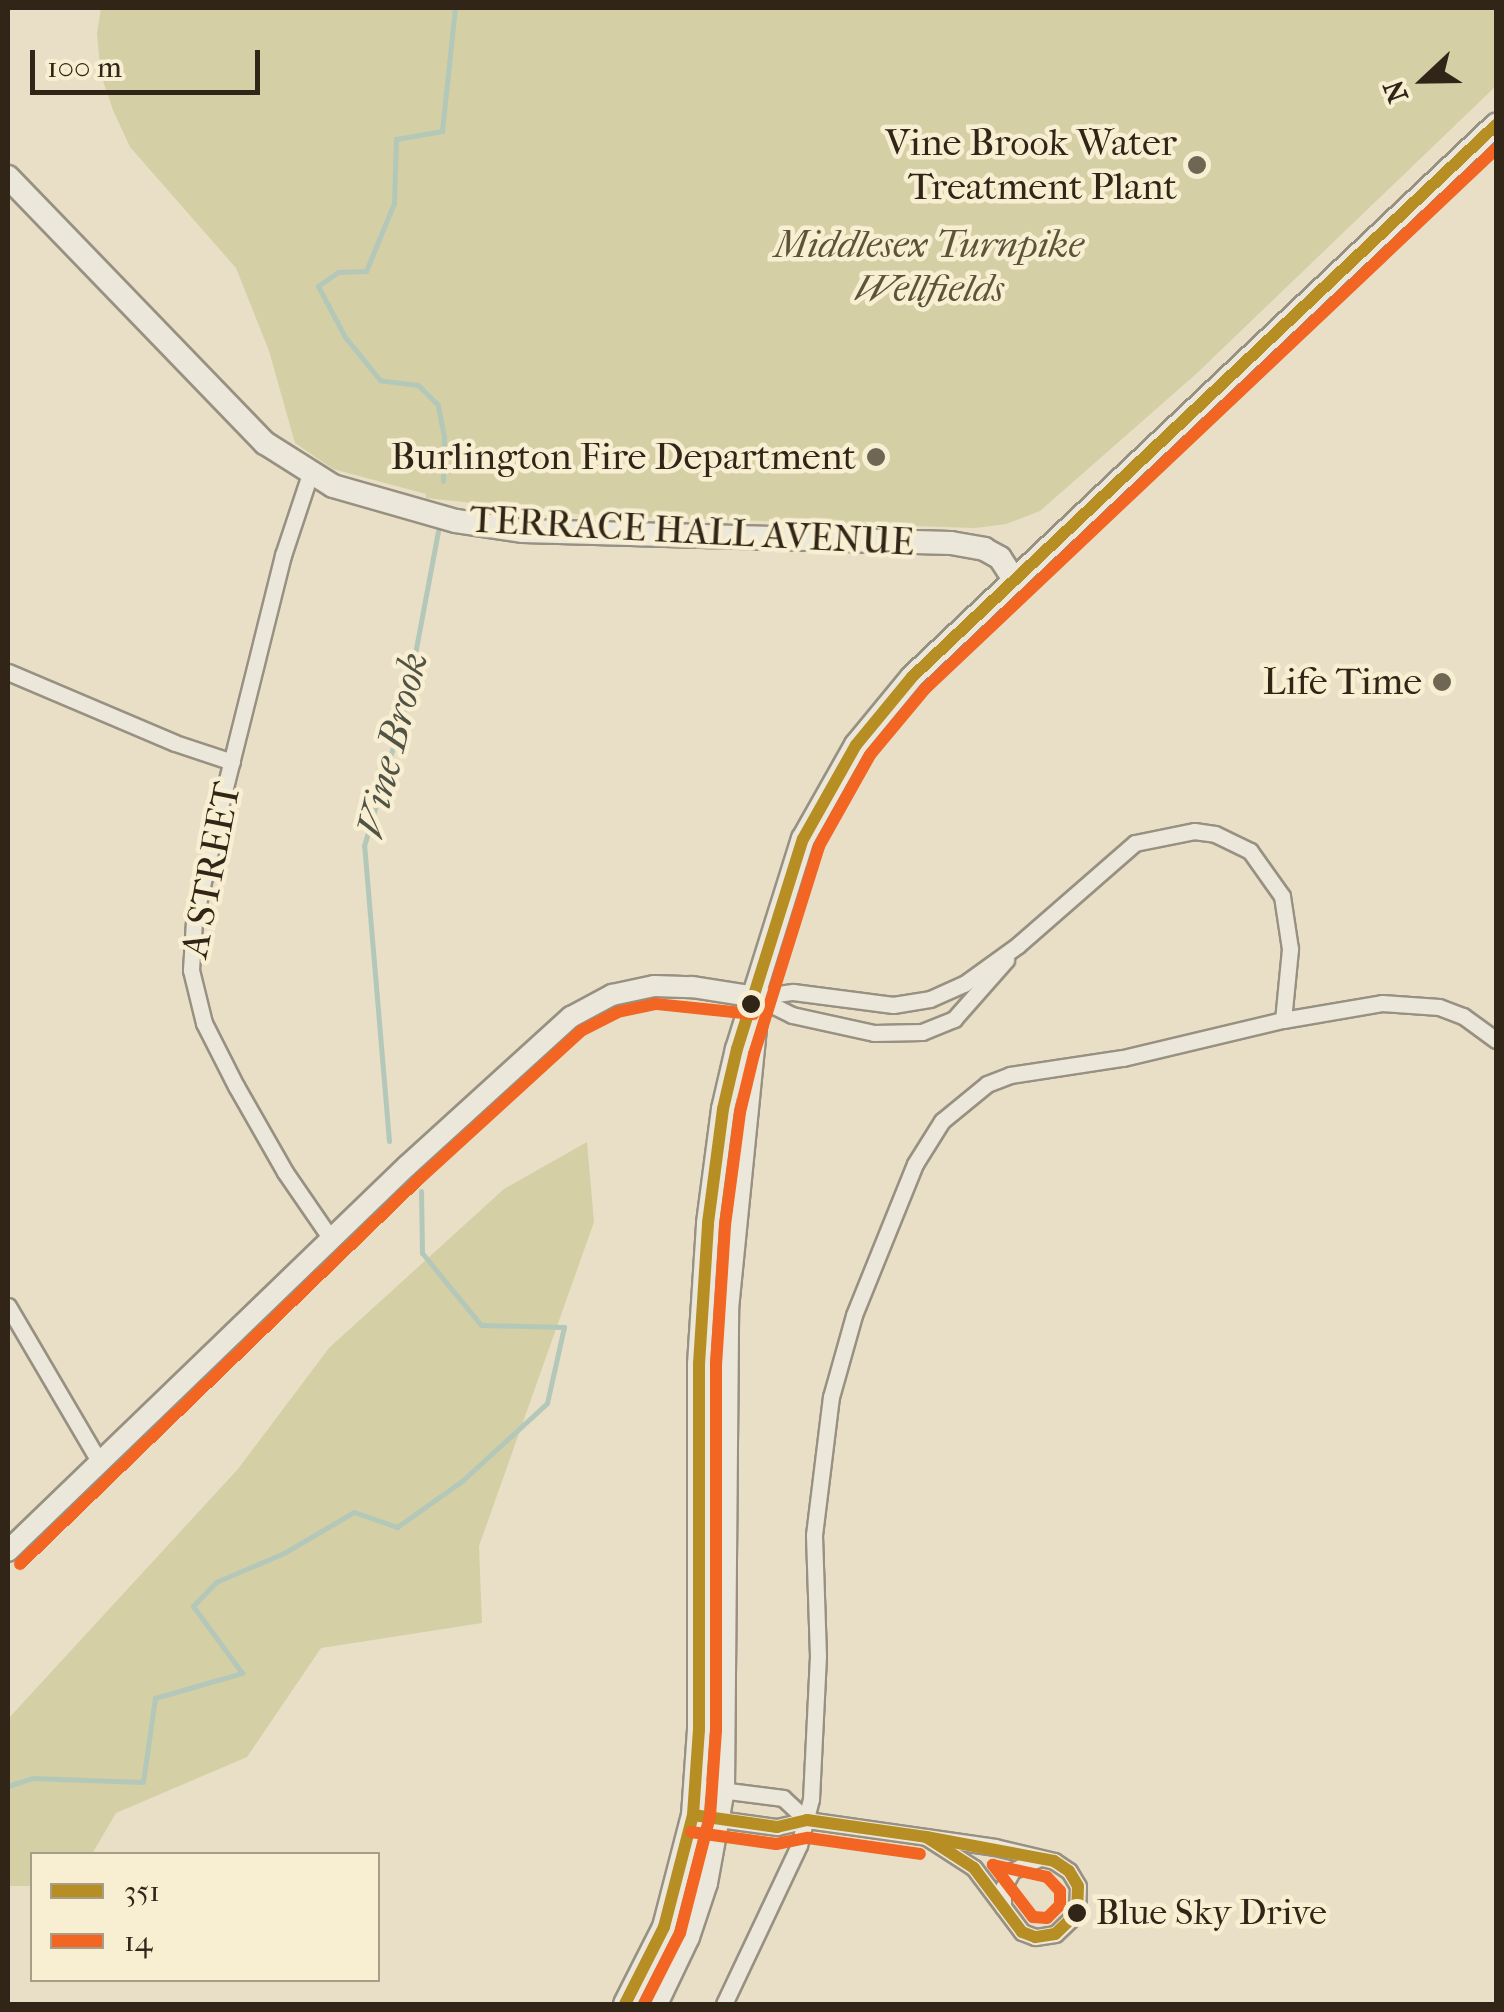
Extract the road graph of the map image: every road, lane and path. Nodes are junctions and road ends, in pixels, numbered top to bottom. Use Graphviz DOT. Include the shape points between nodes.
graph roads {
  1 [pos="1496,125"];
  2 [pos="8,178"];
  3 [pos="310,474"];
  4 [pos="1013,578"];
  5 [pos="8,672"];
  6 [pos="232,762"];
  7 [pos="1018,945"];
  8 [pos="756,998"];
  9 [pos="1283,1020"];
  10 [pos="1496,1040"];
  11 [pos="331,1239"];
  12 [pos="8,1306"];
  13 [pos="100,1462"];
  14 [pos="8,1551"];
  15 [pos="697,1786"];
  16 [pos="723,1790"];
  17 [pos="693,1815"];
  18 [pos="720,1819"];
  19 [pos="807,1820"];
  20 [pos="926,1836"];
  21 [pos="1054,1861"];
  22 [pos="1006,1915"];
  23 [pos="624,2004"];
  24 [pos="656,2004"];
  25 [pos="724,2004"];
  1 -- 4 [label="main road"];
  2 -- 3 [label="main road, TERRACE HALL AVENUE" via="236,416"];
  3 -- 4 [label="main road, TERRACE HALL AVENUE" via="422,512 523,531 951,543 1000,558"];
  3 -- 6 [label="street, A STREET"];
  4 -- 8 [label="main road" via="892,697 844,764 791,867"];
  5 -- 6 [label="street"];
  6 -- 11 [label="street, A STREET" via="194,921 193,991 236,1086"];
  7 -- 8 [label="street" via="964,984 911,1003 871,1005 781,992"];
  7 -- 8 [label="street" via="954,1019 922,1032 874,1033 792,1015"];
  7 -- 9 [label="street" via="1135,844 1173,832 1216,834 1250,851 1282,896 1290,949"];
  8 -- 11 [label="street" via="654,986 592,1004 550,1034"];
  8 -- 15 [label="main road" via="724,1109 703,1279"];
  8 -- 16 [label="main road" via="727,1308"];
  9 -- 10 [label="street" via="1410,1003 1463,1016"];
  9 -- 19 [label="street" via="1123,1058 1010,1074 964,1100 926,1141 854,1315 822,1442 814,1535 814,1774"];
  11 -- 13 [label="street"];
  12 -- 13 [label="street"];
  13 -- 14 [label="street"];
  15 -- 16 [label="street"];
  15 -- 17 [label="main road"];
  16 -- 18 [label="main road"];
  16 -- 19 [label="street" via="783,1798"];
  17 -- 18 [label="street"];
  17 -- 23 [label="main road" via="664,1927"];
  18 -- 19 [label="street" via="777,1827"];
  18 -- 24 [label="main road" via="697,1911"];
  19 -- 20 [label="street"];
  19 -- 25 [label="street"];
  20 -- 21 [label="street"];
  20 -- 22 [label="street" via="974,1868"];
  21 -- 22 [label="street" via="1033,1860 1012,1871 1002,1895"];
  21 -- 22 [label="street" via="1078,1886 1072,1921 1055,1934 1035,1937"];
}
